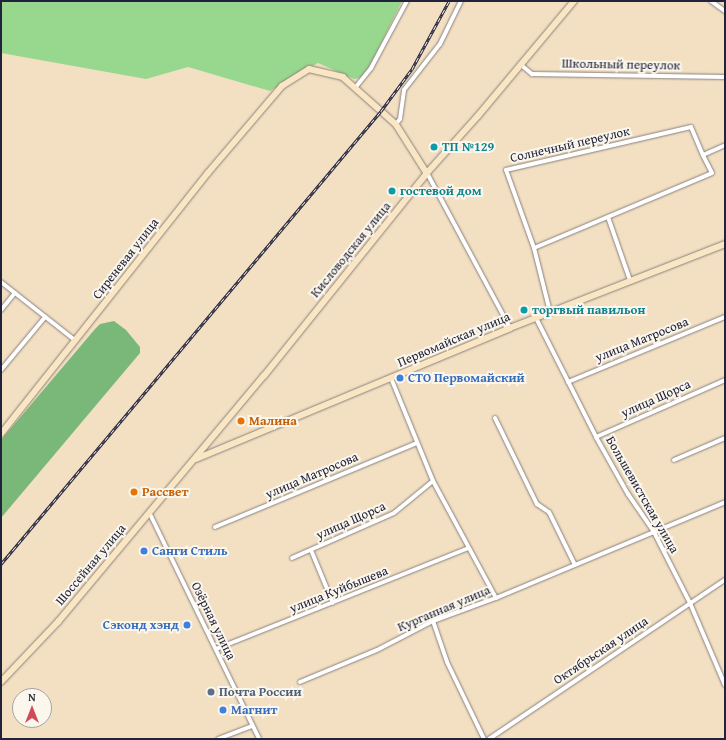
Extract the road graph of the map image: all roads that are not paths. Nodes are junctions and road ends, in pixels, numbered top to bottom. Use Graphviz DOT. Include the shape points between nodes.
graph roads {
  1 [pos="407,1"];
  2 [pos="461,1"];
  3 [pos="574,1"];
  4 [pos="711,1"];
  5 [pos="725,11"];
  6 [pos="520,64"];
  7 [pos="725,77"];
  8 [pos="355,88"];
  9 [pos="396,124"];
  10 [pos="725,145"];
  11 [pos="703,155"];
  12 [pos="427,173"];
  13 [pos="608,217"];
  14 [pos="725,244"];
  15 [pos="534,248"];
  16 [pos="630,280"];
  17 [pos="1,282"];
  18 [pos="15,293"];
  19 [pos="1,310"];
  20 [pos="550,312"];
  21 [pos="45,317"];
  22 [pos="725,317"];
  23 [pos="536,318"];
  24 [pos="510,328"];
  25 [pos="76,341"];
  26 [pos="1,370"];
  27 [pos="392,378"];
  28 [pos="725,380"];
  29 [pos="568,382"];
  30 [pos="495,418"];
  31 [pos="1,434"];
  32 [pos="596,437"];
  33 [pos="725,438"];
  34 [pos="417,443"];
  35 [pos="194,460"];
  36 [pos="674,460"];
  37 [pos="433,481"];
  38 [pos="725,502"];
  39 [pos="149,512"];
  40 [pos="215,527"];
  41 [pos="654,532"];
  42 [pos="469,548"];
  43 [pos="311,550"];
  44 [pos="292,558"];
  45 [pos="575,565"];
  46 [pos="725,580"];
  47 [pos="496,598"];
  48 [pos="333,603"];
  49 [pos="690,603"];
  50 [pos="433,621"];
  51 [pos="216,650"];
  52 [pos="1,682"];
  53 [pos="300,682"];
  54 [pos="725,685"];
  55 [pos="252,726"];
  56 [pos="218,739"];
  57 [pos="259,739"];
  58 [pos="484,739"];
  59 [pos="489,739"];
  1 -- 8 [label="street" via="371,68"];
  2 -- 9 [label="street" via="440,44 404,90 400,119"];
  3 -- 6 [label="street, Кисловодская улица"];
  4 -- 5 [label="street"];
  6 -- 7 [label="street, Школьный переулок" via="532,74"];
  6 -- 12 [label="street, Кисловодская улица"];
  8 -- 9 [label="street, Сиреневая улица"];
  8 -- 25 [label="street, Сиреневая улица" via="343,77 309,69 282,86 165,226"];
  9 -- 12 [label="street, Сиреневая улица"];
  10 -- 11 [label="street"];
  11 -- 13 [label="street, Солнечный переулок" via="712,173"];
  11 -- 15 [label="street, Солнечный переулок" via="691,127 506,170"];
  12 -- 24 [label="street"];
  12 -- 35 [label="street, Кисловодская улица"];
  13 -- 15 [label="street, Солнечный переулок"];
  13 -- 16 [label="street"];
  14 -- 16 [label="street, Первомайская улица"];
  15 -- 20 [label="street, Солнечный переулок"];
  16 -- 20 [label="street, Первомайская улица"];
  17 -- 18 [label="street"];
  18 -- 19 [label="street"];
  18 -- 21 [label="street"];
  20 -- 23 [label="street, Первомайская улица"];
  21 -- 25 [label="street"];
  21 -- 26 [label="street"];
  22 -- 29 [label="street, улица Матросова"];
  23 -- 24 [label="street, Первомайская улица"];
  23 -- 29 [label="street, Большевистская улица"];
  24 -- 27 [label="street, Первомайская улица"];
  25 -- 31 [label="street, Сиреневая улица"];
  27 -- 34 [label="street"];
  27 -- 35 [label="street, Первомайская улица"];
  28 -- 32 [label="street, улица Щорса"];
  29 -- 32 [label="street, Большевистская улица"];
  30 -- 45 [label="street" via="536,504 549,512"];
  32 -- 41 [label="street, Большевистская улица" via="628,494"];
  33 -- 36 [label="street"];
  34 -- 37 [label="street"];
  34 -- 40 [label="street, улица Матросова"];
  35 -- 39 [label="street, Шоссейная улица"];
  37 -- 42 [label="street"];
  37 -- 43 [label="street, улица Щорса" via="394,514"];
  38 -- 41 [label="street, Курганная улица"];
  39 -- 51 [label="street, Озёрная улица"];
  39 -- 52 [label="street, Шоссейная улица" via="58,622"];
  41 -- 45 [label="street, Курганная улица"];
  41 -- 49 [label="street, Большевистская улица"];
  42 -- 47 [label="street"];
  42 -- 48 [label="street, улица Куйбышева"];
  43 -- 44 [label="street, улица Щорса"];
  43 -- 48 [label="street"];
  45 -- 47 [label="street, Курганная улица"];
  46 -- 49 [label="street, Октябрьская улица"];
  47 -- 50 [label="street, Курганная улица"];
  48 -- 51 [label="street, улица Куйбышева"];
  49 -- 54 [label="street, Большевистская улица"];
  49 -- 59 [label="street, Октябрьская улица"];
  50 -- 53 [label="street, Курганная улица" via="377,650"];
  50 -- 58 [label="street" via="447,662"];
  51 -- 55 [label="street, Озёрная улица"];
  55 -- 56 [label="street"];
  55 -- 57 [label="street, Озёрная улица"];
}
